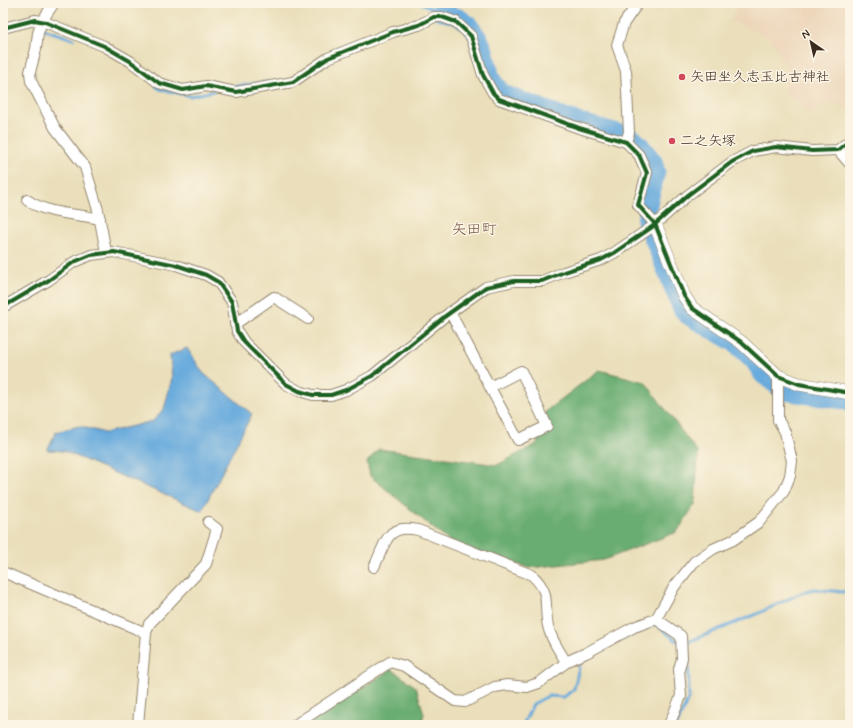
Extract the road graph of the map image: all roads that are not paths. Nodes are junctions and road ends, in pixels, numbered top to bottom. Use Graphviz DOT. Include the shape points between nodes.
graph roads {
  1 [pos="54,3"];
  2 [pos="638,3"];
  3 [pos="42,21"];
  4 [pos="3,28"];
  5 [pos="628,137"];
  6 [pos="850,140"];
  7 [pos="838,150"];
  8 [pos="850,164"];
  9 [pos="27,200"];
  10 [pos="100,219"];
  11 [pos="649,222"];
  12 [pos="106,252"];
  13 [pos="3,307"];
  14 [pos="450,312"];
  15 [pos="308,319"];
  16 [pos="235,324"];
  17 [pos="778,376"];
  18 [pos="490,387"];
  19 [pos="850,393"];
  20 [pos="208,522"];
  21 [pos="374,567"];
  22 [pos="3,572"];
  23 [pos="656,619"];
  24 [pos="146,633"];
  25 [pos="566,662"];
  26 [pos="138,725"];
  27 [pos="295,725"];
  28 [pos="669,725"];
  1 -- 3 [label="street"];
  2 -- 5 [label="street" via="624,22 617,44 626,71"];
  3 -- 4 [label="street" via="21,22"];
  3 -- 5 [label="street" via="104,46 160,83 183,90 200,86 236,92 293,82 328,58 393,32 442,17 456,22 471,36 483,75 499,99 579,128"];
  3 -- 10 [label="street" via="30,72 31,81 54,128 86,167"];
  5 -- 11 [label="street" via="646,166 646,180 638,205"];
  6 -- 7 [label="street"];
  7 -- 8 [label="street"];
  7 -- 11 [label="street" via="812,151 776,147 753,151 732,162 666,213"];
  9 -- 10 [label="street" via="56,213"];
  10 -- 12 [label="street"];
  11 -- 14 [label="street" via="601,260 542,281 514,281 486,287"];
  11 -- 17 [label="street" via="689,304 745,345"];
  12 -- 13 [label="street" via="74,262"];
  12 -- 16 [label="street" via="176,265 206,275 218,282 226,291 235,310"];
  14 -- 16 [label="street" via="372,376 346,390 331,395 314,396 286,384 244,342"];
  14 -- 18 [label="street"];
  15 -- 16 [label="street" via="274,297"];
  17 -- 19 [label="street" via="799,384"];
  17 -- 23 [label="street" via="778,420 785,432 792,461 784,491 759,522 694,562 674,587"];
  18 -- 18 [label="street" via="518,440 547,426 521,371"];
  20 -- 24 [label="street" via="217,529 206,564 149,624"];
  21 -- 25 [label="street" via="390,534 404,527 418,530 532,575 543,585 548,626"];
  22 -- 24 [label="street"];
  23 -- 25 [label="street" via="634,627"];
  23 -- 28 [label="street" via="681,636 682,642 679,669 681,696"];
  24 -- 26 [label="street"];
  25 -- 27 [label="street" via="539,683 528,687 507,685 495,688 464,702 455,700 404,666 390,662"];
}
